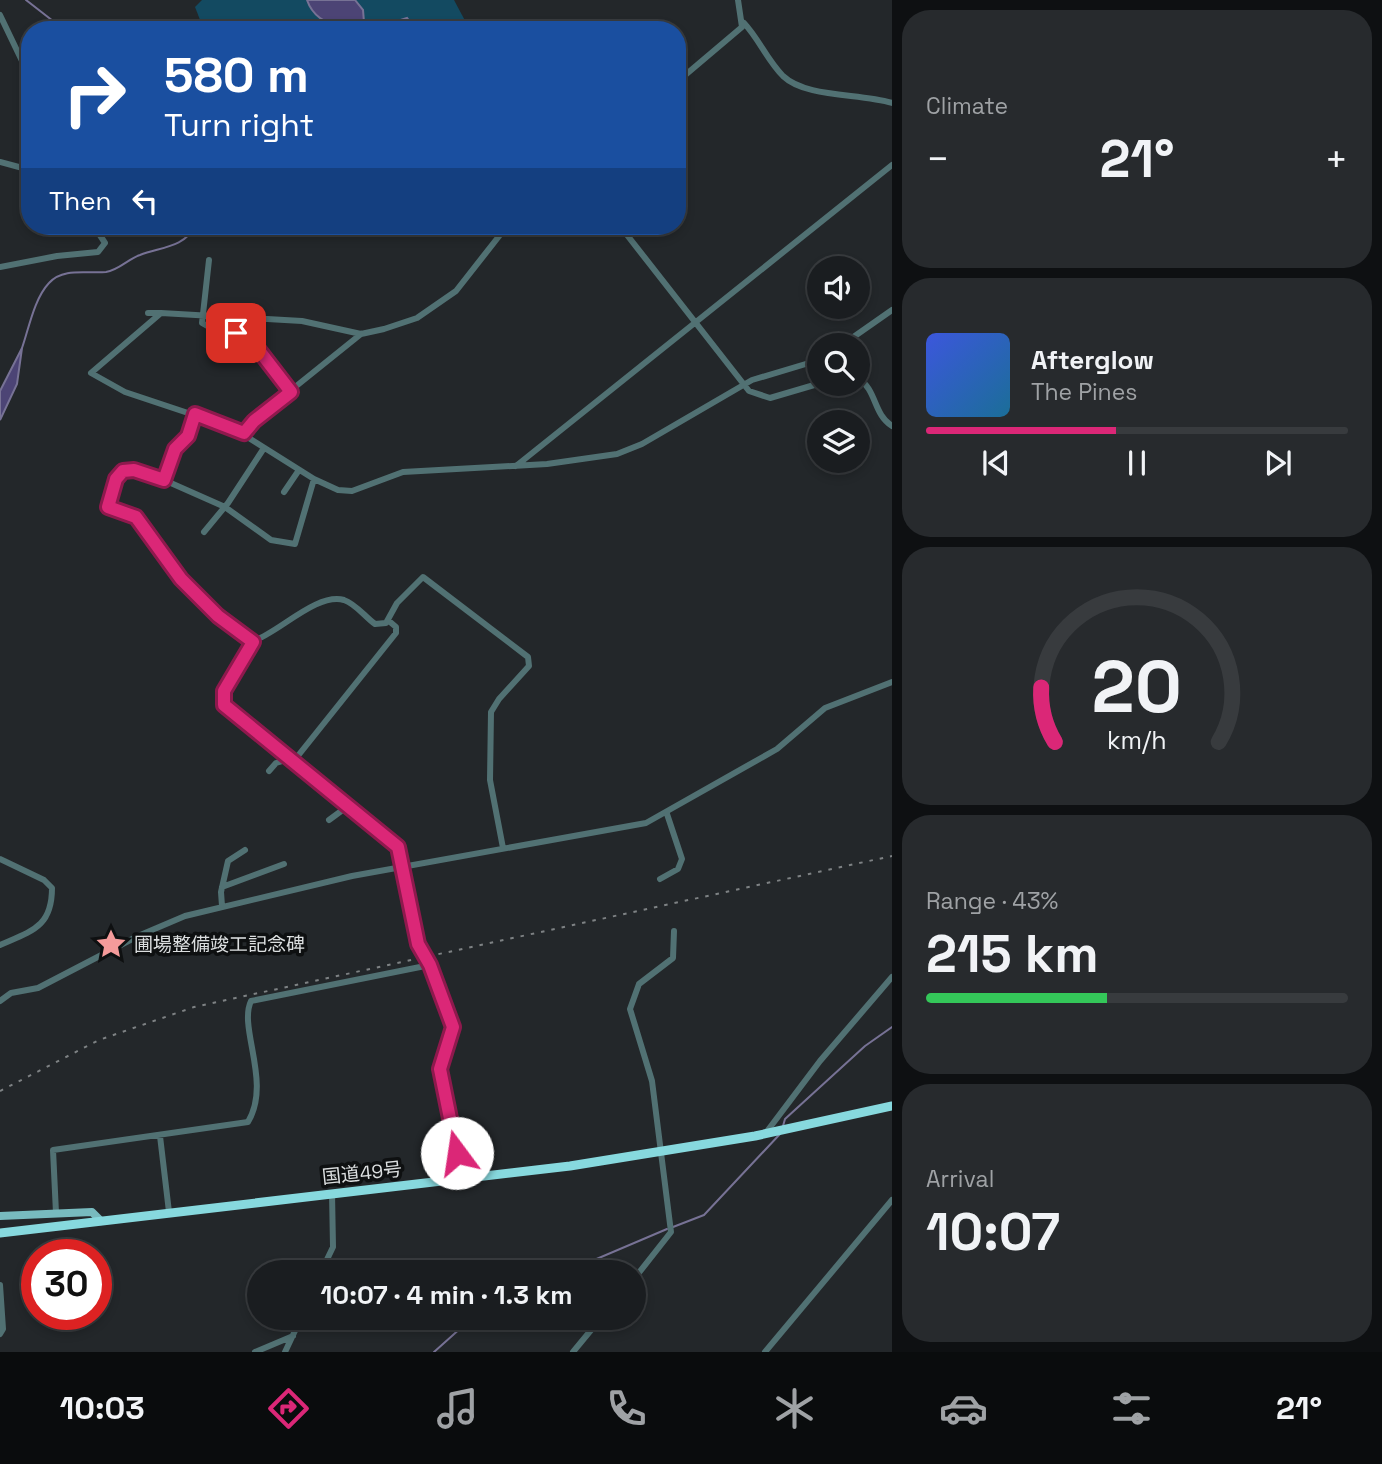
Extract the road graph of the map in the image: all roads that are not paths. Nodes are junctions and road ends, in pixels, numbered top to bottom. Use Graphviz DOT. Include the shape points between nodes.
graph roads {
  1 [pos="738,0"];
  2 [pos="0,15"];
  3 [pos="744,23"];
  4 [pos="21,59"];
  5 [pos="686,75"];
  6 [pos="892,103"];
  7 [pos="0,162"];
  8 [pos="892,165"];
  9 [pos="21,168"];
  10 [pos="100,235"];
  11 [pos="501,235"];
  12 [pos="627,235"];
  13 [pos="209,260"];
  14 [pos="0,267"];
  15 [pos="892,310"];
  16 [pos="148,313"];
  17 [pos="161,313"];
  18 [pos="201,315"];
  19 [pos="261,318"];
  20 [pos="696,321"];
  21 [pos="859,333"];
  22 [pos="244,334"];
  23 [pos="361,334"];
  24 [pos="807,364"];
  25 [pos="744,384"];
  26 [pos="807,387"];
  27 [pos="870,390"];
  28 [pos="291,392"];
  29 [pos="195,414"];
  30 [pos="892,426"];
  31 [pos="244,433"];
  32 [pos="264,448"];
  33 [pos="515,467"];
  34 [pos="299,470"];
  35 [pos="164,480"];
  36 [pos="314,480"];
  37 [pos="284,492"];
  38 [pos="225,507"];
  39 [pos="204,532"];
  40 [pos="389,621"];
  41 [pos="253,642"];
  42 [pos="892,682"];
  43 [pos="291,761"];
  44 [pos="269,771"];
  45 [pos="348,806"];
  46 [pos="667,814"];
  47 [pos="329,820"];
  48 [pos="503,848"];
  49 [pos="245,849"];
  50 [pos="0,859"];
  51 [pos="284,864"];
  52 [pos="404,867"];
  53 [pos="660,879"];
  54 [pos="222,887"];
  55 [pos="222,906"];
  56 [pos="674,931"];
  57 [pos="0,945"];
  58 [pos="430,965"];
  59 [pos="892,977"];
  60 [pos="0,1001"];
  61 [pos="892,1106"];
  62 [pos="765,1134"];
  63 [pos="160,1136"];
  64 [pos="660,1152"];
  65 [pos="462,1178"];
  66 [pos="332,1193"];
  67 [pos="892,1200"];
  68 [pos="169,1212"];
  69 [pos="55,1213"];
  70 [pos="0,1216"];
  71 [pos="101,1221"];
  72 [pos="0,1233"];
  73 [pos="327,1260"];
  74 [pos="646,1264"];
  75 [pos="0,1285"];
  76 [pos="296,1330"];
  77 [pos="591,1330"];
  78 [pos="0,1334"];
  79 [pos="293,1336"];
  80 [pos="255,1352"];
  81 [pos="285,1352"];
  82 [pos="573,1352"];
  83 [pos="765,1352"];
  1 -- 3 [label="street"];
  2 -- 4 [label="street"];
  3 -- 5 [label="street"];
  3 -- 6 [label="street" via="782,75 794,84"];
  7 -- 9 [label="street"];
  8 -- 20 [label="street"];
  10 -- 14 [label="street" via="105,243 98,252"];
  11 -- 23 [label="street" via="452,295 417,318"];
  12 -- 20 [label="street"];
  13 -- 18 [label="street"];
  15 -- 21 [label="street"];
  16 -- 17 [label="street"];
  17 -- 18 [label="street"];
  17 -- 29 [label="street" via="92,373 125,391"];
  18 -- 19 [label="street"];
  18 -- 22 [label="street" via="209,328"];
  19 -- 22 [label="street"];
  19 -- 23 [label="street" via="302,321"];
  20 -- 25 [label="street"];
  20 -- 33 [label="street"];
  22 -- 28 [label="street"];
  23 -- 28 [label="street"];
  24 -- 25 [label="street"];
  25 -- 26 [label="street" via="749,391 770,398"];
  25 -- 33 [label="street" via="617,454"];
  27 -- 30 [label="street" via="880,416"];
  28 -- 31 [label="street"];
  29 -- 31 [label="street"];
  29 -- 35 [label="street"];
  31 -- 32 [label="street"];
  32 -- 34 [label="street"];
  32 -- 38 [label="street"];
  33 -- 36 [label="street" via="403,472 352,492"];
  34 -- 36 [label="street"];
  34 -- 37 [label="street"];
  35 -- 38 [label="street"];
  35 -- 41 [label="street" via="123,471 108,507 136,517 181,579"];
  36 -- 38 [label="street" via="296,543 271,540"];
  38 -- 39 [label="street"];
  40 -- 41 [label="street" via="375,624 351,604 335,600 304,611"];
  40 -- 43 [label="street" via="396,632"];
  40 -- 48 [label="street" via="397,603 426,577 530,659 491,712 490,780"];
  41 -- 43 [label="street" via="222,702"];
  42 -- 46 [label="street" via="825,708 777,749"];
  43 -- 44 [label="street" via="276,763"];
  43 -- 45 [label="street"];
  45 -- 47 [label="street"];
  45 -- 52 [label="street" via="395,844"];
  46 -- 48 [label="street" via="639,826"];
  46 -- 53 [label="street" via="682,859 678,869"];
  48 -- 52 [label="street"];
  49 -- 54 [label="street" via="228,861"];
  50 -- 57 [label="street" via="52,888 52,908 45,918 26,934"];
  51 -- 54 [label="street"];
  52 -- 55 [label="street"];
  52 -- 58 [label="street" via="418,944"];
  54 -- 55 [label="street"];
  55 -- 60 [label="street" via="160,926 38,988 11,993"];
  56 -- 64 [label="street" via="673,958 639,984 630,1009 652,1081"];
  58 -- 63 [label="street" via="251,1000 256,1097 249,1120"];
  58 -- 65 [label="street" via="453,1027 440,1069"];
  59 -- 62 [label="street"];
  61 -- 62 [label="highway, 国道49号"];
  62 -- 64 [label="highway, 国道49号"];
  63 -- 68 [label="street"];
  63 -- 69 [label="street" via="53,1150"];
  64 -- 65 [label="highway, 国道49号"];
  64 -- 74 [label="street" via="671,1232"];
  65 -- 66 [label="highway, 国道49号"];
  66 -- 68 [label="highway, 国道49号"];
  66 -- 73 [label="street" via="332,1251"];
  67 -- 83 [label="street"];
  68 -- 71 [label="highway, 国道49号"];
  69 -- 70 [label="main road"];
  69 -- 71 [label="main road" via="92,1212"];
  71 -- 72 [label="highway, 国道49号"];
  75 -- 78 [label="street"];
  76 -- 79 [label="street"];
  77 -- 82 [label="street"];
  79 -- 80 [label="street"];
  79 -- 81 [label="street"];
}
